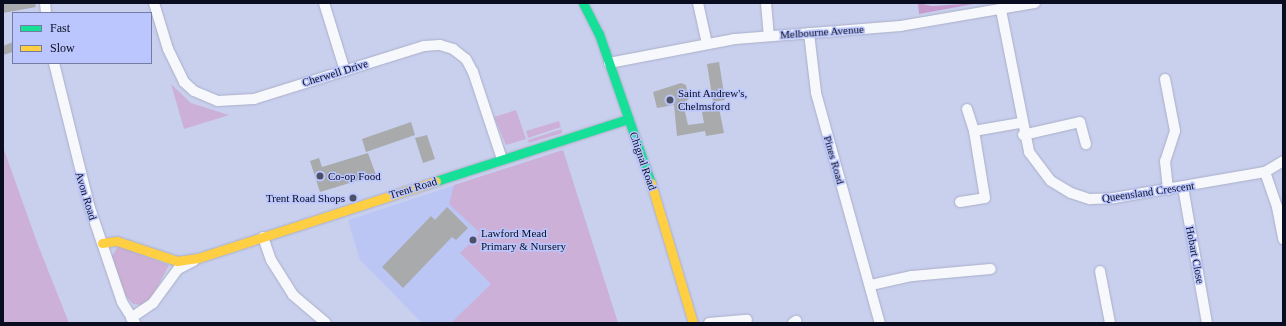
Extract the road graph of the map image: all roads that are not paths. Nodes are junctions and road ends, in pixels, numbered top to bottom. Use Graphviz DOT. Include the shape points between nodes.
graph roads {
  1 [pos="154,3"];
  2 [pos="324,3"];
  3 [pos="583,3"];
  4 [pos="698,3"];
  5 [pos="766,3"];
  6 [pos="1035,3"];
  7 [pos="1001,10"];
  8 [pos="809,33"];
  9 [pos="769,35"];
  10 [pos="707,44"];
  11 [pos="54,64"];
  12 [pos="609,64"];
  13 [pos="345,70"];
  14 [pos="1165,79"];
  15 [pos="967,109"];
  16 [pos="628,119"];
  17 [pos="1020,123"];
  18 [pos="974,131"];
  19 [pos="1023,136"];
  20 [pos="1086,144"];
  21 [pos="502,160"];
  22 [pos="1283,161"];
  23 [pos="1265,172"];
  24 [pos="1183,187"];
  25 [pos="1168,190"];
  26 [pos="960,202"];
  27 [pos="263,237"];
  28 [pos="1283,239"];
  29 [pos="102,243"];
  30 [pos="198,258"];
  31 [pos="991,269"];
  32 [pos="1100,271"];
  33 [pos="870,285"];
  34 [pos="133,320"];
  35 [pos="747,320"];
  36 [pos="326,323"];
  37 [pos="693,323"];
  38 [pos="708,323"];
  39 [pos="880,323"];
  40 [pos="1110,323"];
  41 [pos="1207,323"];
  1 -- 13 [label="street, Cherwell Drive" via="175,67 184,82 207,98 234,103"];
  2 -- 13 [label="street"];
  3 -- 12 [label="street, Chignal Road"];
  4 -- 10 [label="street"];
  5 -- 9 [label="street"];
  6 -- 7 [label="street, Melbourne Avenue"];
  7 -- 8 [label="street, Melbourne Avenue" via="900,26"];
  7 -- 17 [label="street, Queensland Crescent"];
  8 -- 9 [label="street, Melbourne Avenue"];
  8 -- 33 [label="street, Pines Road" via="816,93"];
  9 -- 10 [label="street, Melbourne Avenue"];
  10 -- 12 [label="street, Melbourne Avenue"];
  11 -- 29 [label="street, Avon Road" via="74,152"];
  12 -- 16 [label="street, Chignal Road"];
  13 -- 21 [label="street, Cherwell Drive" via="424,46 440,45 454,49 466,59 473,72"];
  14 -- 25 [label="street" via="1175,130 1165,161"];
  15 -- 18 [label="street"];
  16 -- 21 [label="street, Trent Road"];
  16 -- 37 [label="street, Chignal Road"];
  17 -- 18 [label="street"];
  17 -- 19 [label="street, Queensland Crescent"];
  18 -- 26 [label="street" via="985,198"];
  19 -- 20 [label="street" via="1080,122"];
  19 -- 25 [label="street, Queensland Crescent" via="1038,168 1071,193 1102,200"];
  21 -- 27 [label="street, Trent Road"];
  22 -- 23 [label="street, Queensland Crescent"];
  23 -- 24 [label="street, Queensland Crescent"];
  23 -- 28 [label="street" via="1277,207"];
  24 -- 25 [label="street, Queensland Crescent"];
  24 -- 41 [label="street, Hobart Close"];
  27 -- 30 [label="street, Trent Road"];
  27 -- 36 [label="street" via="271,260 293,295"];
  29 -- 30 [label="street, Trent Road" via="117,241 177,261"];
  29 -- 34 [label="street, Avon Road"];
  30 -- 34 [label="street, Trent Road" via="178,269 153,303"];
  31 -- 33 [label="street" via="912,276"];
  32 -- 40 [label="street"];
  33 -- 39 [label="street, Pines Road"];
  35 -- 38 [label="street"];
}
